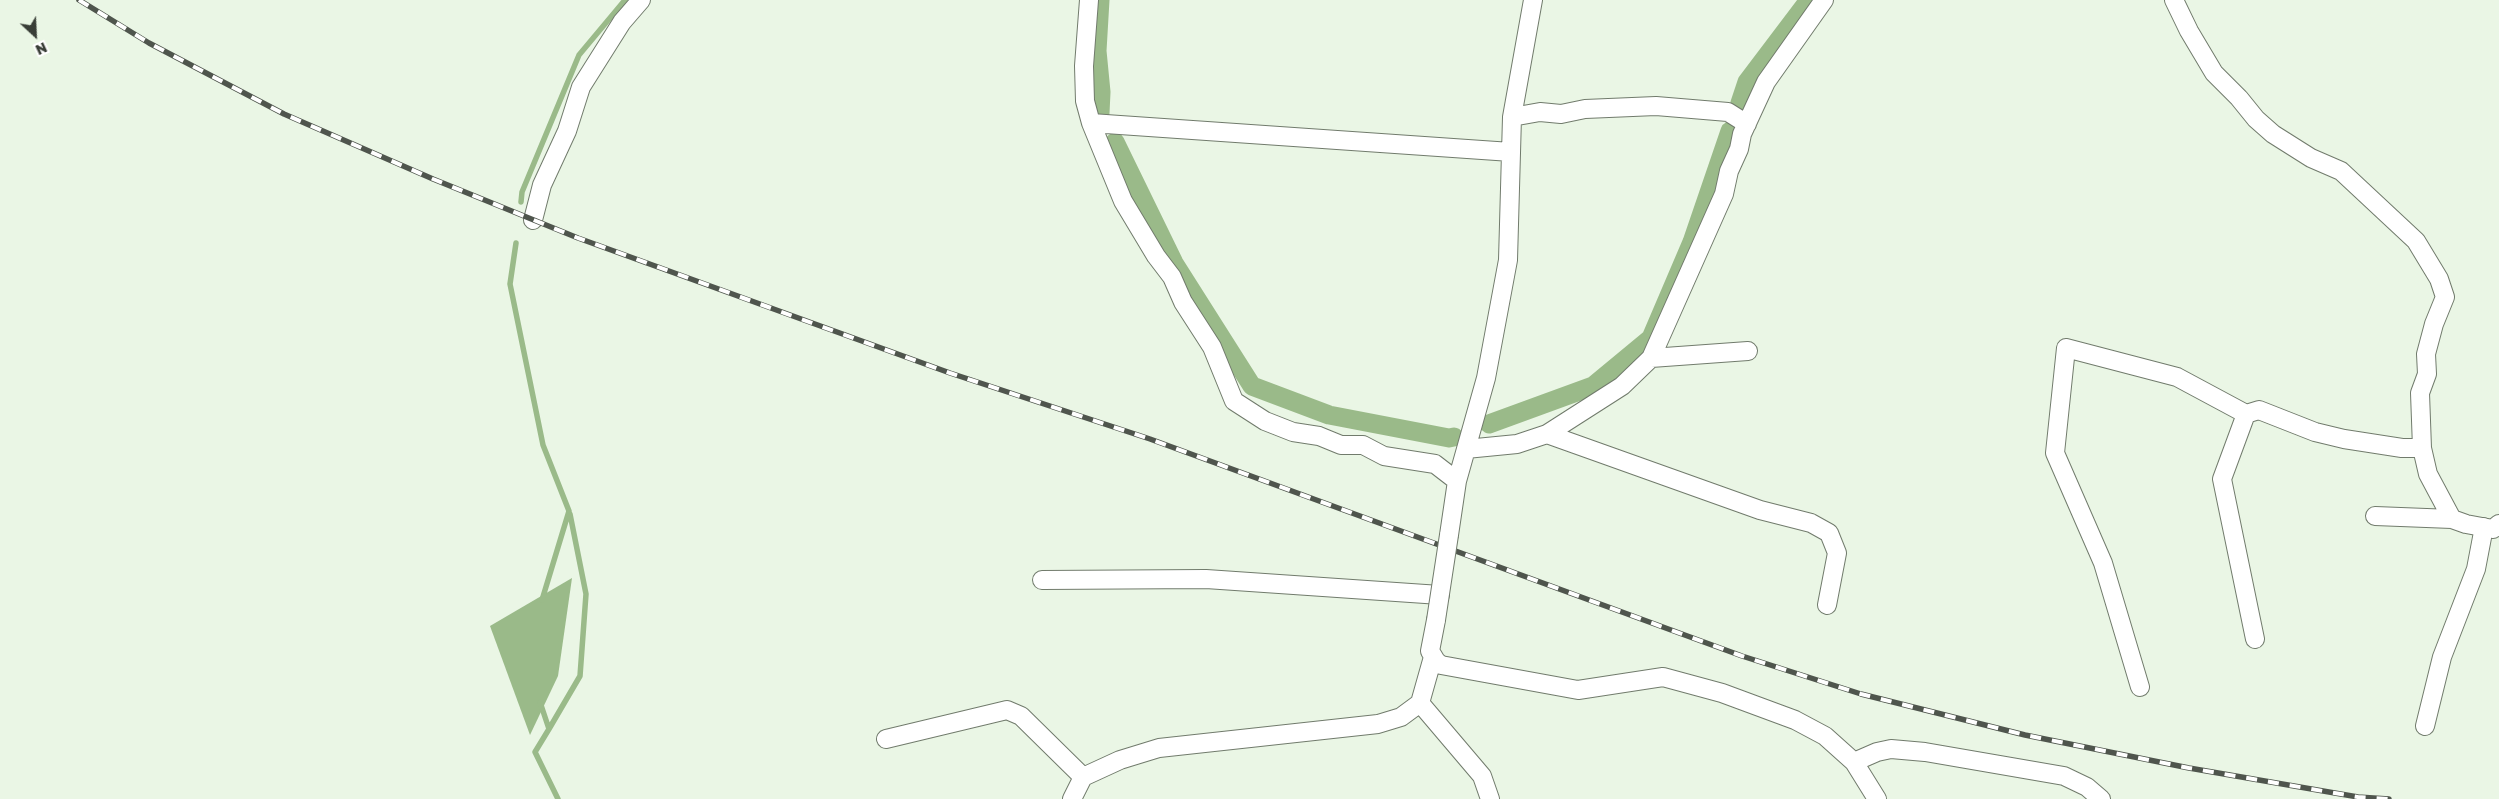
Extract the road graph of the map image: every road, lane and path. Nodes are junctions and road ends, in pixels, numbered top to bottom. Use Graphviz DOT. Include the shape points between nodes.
graph roads {
  1 [pos="640,0"];
  2 [pos="1089,0"];
  3 [pos="1533,0"];
  4 [pos="1824,0"];
  5 [pos="2174,0"];
  6 [pos="1512,117"];
  7 [pos="1091,123"];
  8 [pos="1747,124"];
  9 [pos="1511,152"];
  10 [pos="532,220"];
  11 [pos="1748,351"];
  12 [pos="1651,358"];
  13 [pos="2246,414"];
  14 [pos="1547,434"];
  15 [pos="2422,448"];
  16 [pos="1466,449"];
  17 [pos="1457,481"];
  18 [pos="2375,516"];
  19 [pos="2452,518"];
  20 [pos="2491,526"];
  21 [pos="1042,580"];
  22 [pos="1440,595"];
  23 [pos="1827,605"];
  24 [pos="2256,640"];
  25 [pos="1433,658"];
  26 [pos="2140,688"];
  27 [pos="1420,703"];
  28 [pos="2425,726"];
  29 [pos="886,739"];
  30 [pos="1854,762"];
  31 [pos="1083,777"];
  32 [pos="1072,799"];
  33 [pos="1490,799"];
  34 [pos="1877,799"];
  35 [pos="2101,799"];
  1 -- 10 [label="street" via="622,22 582,88 567,131 542,185"];
  2 -- 7 [label="street" via="1084,66 1085,101"];
  3 -- 6 [label="street"];
  4 -- 8 [label="street" via="1766,82"];
  5 -- 15 [label="street" via="2214,73 2256,120 2311,158 2341,171 2416,241 2438,279 2445,297 2426,354 2427,374 2420,393"];
  6 -- 8 [label="street" via="1540,112 1561,114 1656,106 1728,112"];
  6 -- 9 [label="street"];
  7 -- 9 [label="street"];
  7 -- 17 [label="street" via="1122,201 1172,277 1183,302 1212,348 1234,401 1265,421 1292,432 1319,436 1341,444 1363,445 1384,456 1435,464"];
  8 -- 12 [label="street" via="1724,194"];
  9 -- 16 [label="street" via="1508,260 1486,378"];
  11 -- 12 [label="street"];
  12 -- 14 [label="street" via="1622,386"];
  13 -- 15 [label="street" via="2259,410 2315,432 2344,439"];
  13 -- 24 [label="street" via="2222,479"];
  13 -- 26 [label="street" via="2177,377 2066,348 2055,453 2103,563"];
  14 -- 16 [label="street" via="1517,444"];
  14 -- 23 [label="street" via="1760,510 1811,523 1829,534 1837,553"];
  15 -- 19 [label="street" via="2428,474"];
  16 -- 17 [label="street"];
  17 -- 22 [label="street, bridge"];
  18 -- 19 [label="street"];
  19 -- 20 [label="street" via="2466,524"];
  20 -- 28 [label="street" via="2442,657"];
  21 -- 22 [label="street" via="1206,579"];
  22 -- 25 [label="street, bridge" via="1430,651"];
  25 -- 27 [label="street"];
  25 -- 30 [label="street" via="1441,665 1578,690 1663,677 1722,693 1795,720 1824,736"];
  27 -- 31 [label="street" via="1401,717 1378,724 1159,748 1120,760"];
  27 -- 33 [label="street" via="1482,776"];
  29 -- 31 [label="street" via="1007,710 1021,716"];
  30 -- 34 [label="street"];
  30 -- 35 [label="street" via="1891,749 1924,752 2064,776 2087,787"];
  31 -- 32 [label="street"];
}
